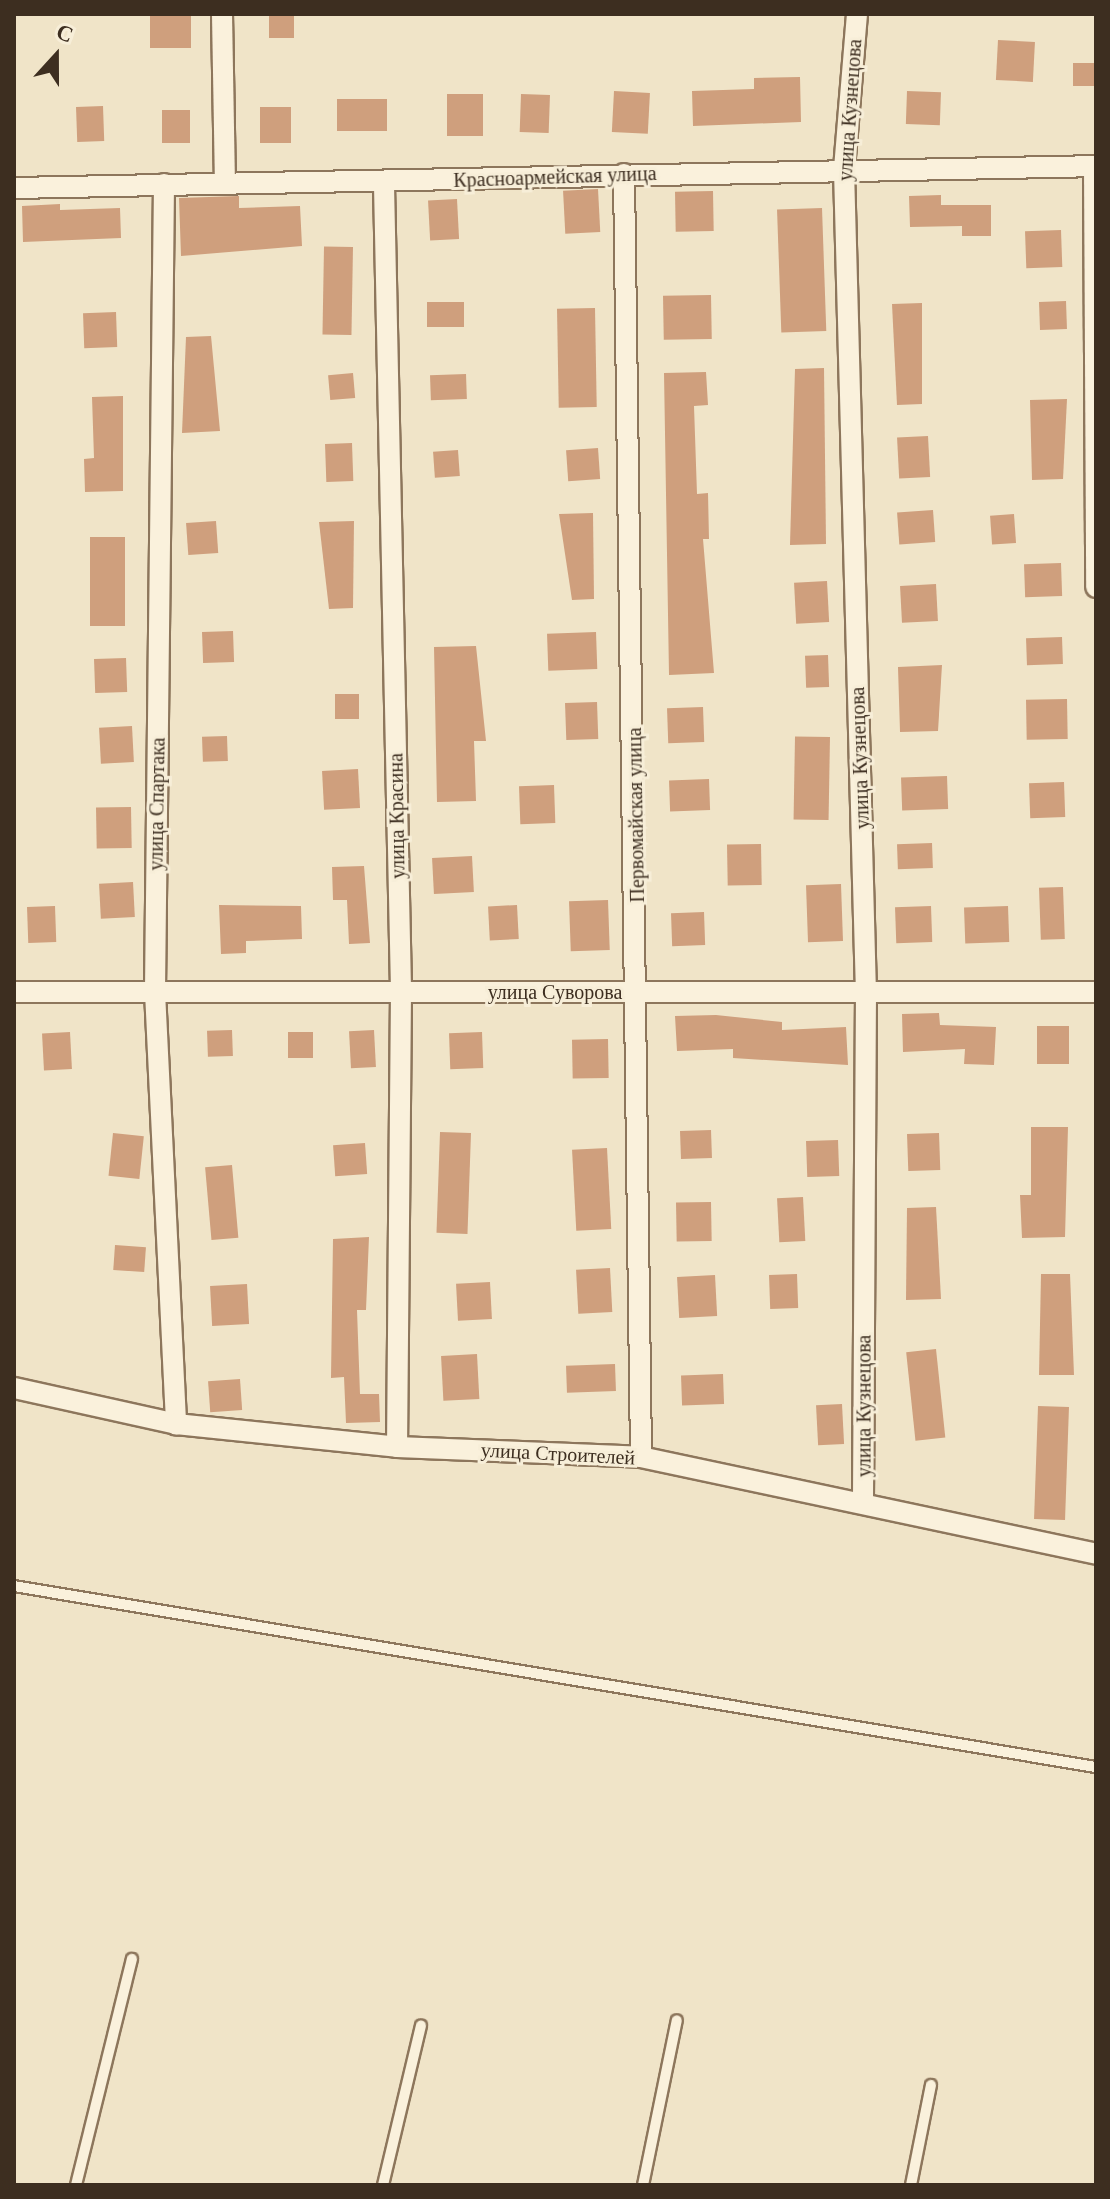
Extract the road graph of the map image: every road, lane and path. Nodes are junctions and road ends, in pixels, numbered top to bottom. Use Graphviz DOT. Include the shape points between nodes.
graph roads {
  1 [pos="222,14"];
  2 [pos="857,14"];
  3 [pos="1095,166"];
  4 [pos="844,170"];
  5 [pos="624,174"];
  6 [pos="225,182"];
  7 [pos="164,184"];
  8 [pos="384,185"];
  9 [pos="14,188"];
  10 [pos="1096,587"];
  11 [pos="14,992"];
  12 [pos="155,992"];
  13 [pos="401,992"];
  14 [pos="640,992"];
  15 [pos="866,992"];
  16 [pos="1096,992"];
  17 [pos="14,1388"];
  18 [pos="176,1424"];
  19 [pos="397,1447"];
  20 [pos="641,1457"];
  21 [pos="863,1502"];
  22 [pos="1096,1554"];
  23 [pos="14,1586"];
  24 [pos="1096,1767"];
  25 [pos="132,1959"];
  26 [pos="677,2020"];
  27 [pos="421,2025"];
  28 [pos="931,2085"];
  29 [pos="76,2185"];
  30 [pos="383,2185"];
  31 [pos="643,2185"];
  32 [pos="911,2185"];
  1 -- 6 [label="street"];
  2 -- 4 [label="street, улица Кузнецова"];
  3 -- 4 [label="street, Красноармейская улица"];
  3 -- 10 [label="street"];
  4 -- 5 [label="street, Красноармейская улица"];
  4 -- 15 [label="street, улица Кузнецова"];
  5 -- 8 [label="street, Красноармейская улица"];
  5 -- 14 [label="street, Первомайская улица"];
  6 -- 7 [label="street, Красноармейская улица"];
  6 -- 8 [label="street, Красноармейская улица"];
  7 -- 9 [label="street, Красноармейская улица"];
  7 -- 12 [label="street, улица Спартака"];
  8 -- 13 [label="street, улица Красина"];
  11 -- 12 [label="street, улица Суворова"];
  12 -- 13 [label="street, улица Суворова"];
  12 -- 18 [label="street, улица Спартака"];
  13 -- 14 [label="street, улица Суворова"];
  13 -- 19 [label="street, улица Красина"];
  14 -- 15 [label="street, улица Суворова"];
  14 -- 20 [label="street, Первомайская улица"];
  15 -- 16 [label="street, улица Суворова"];
  15 -- 21 [label="street, улица Кузнецова"];
  17 -- 18 [label="street, улица Строителей"];
  18 -- 19 [label="street, улица Строителей"];
  19 -- 20 [label="street, улица Строителей"];
  20 -- 21 [label="street, улица Строителей"];
  21 -- 22 [label="street, улица Строителей"];
  23 -- 24 [label="lane"];
  25 -- 29 [label="lane"];
  26 -- 31 [label="lane"];
  27 -- 30 [label="lane"];
  28 -- 32 [label="lane"];
}
